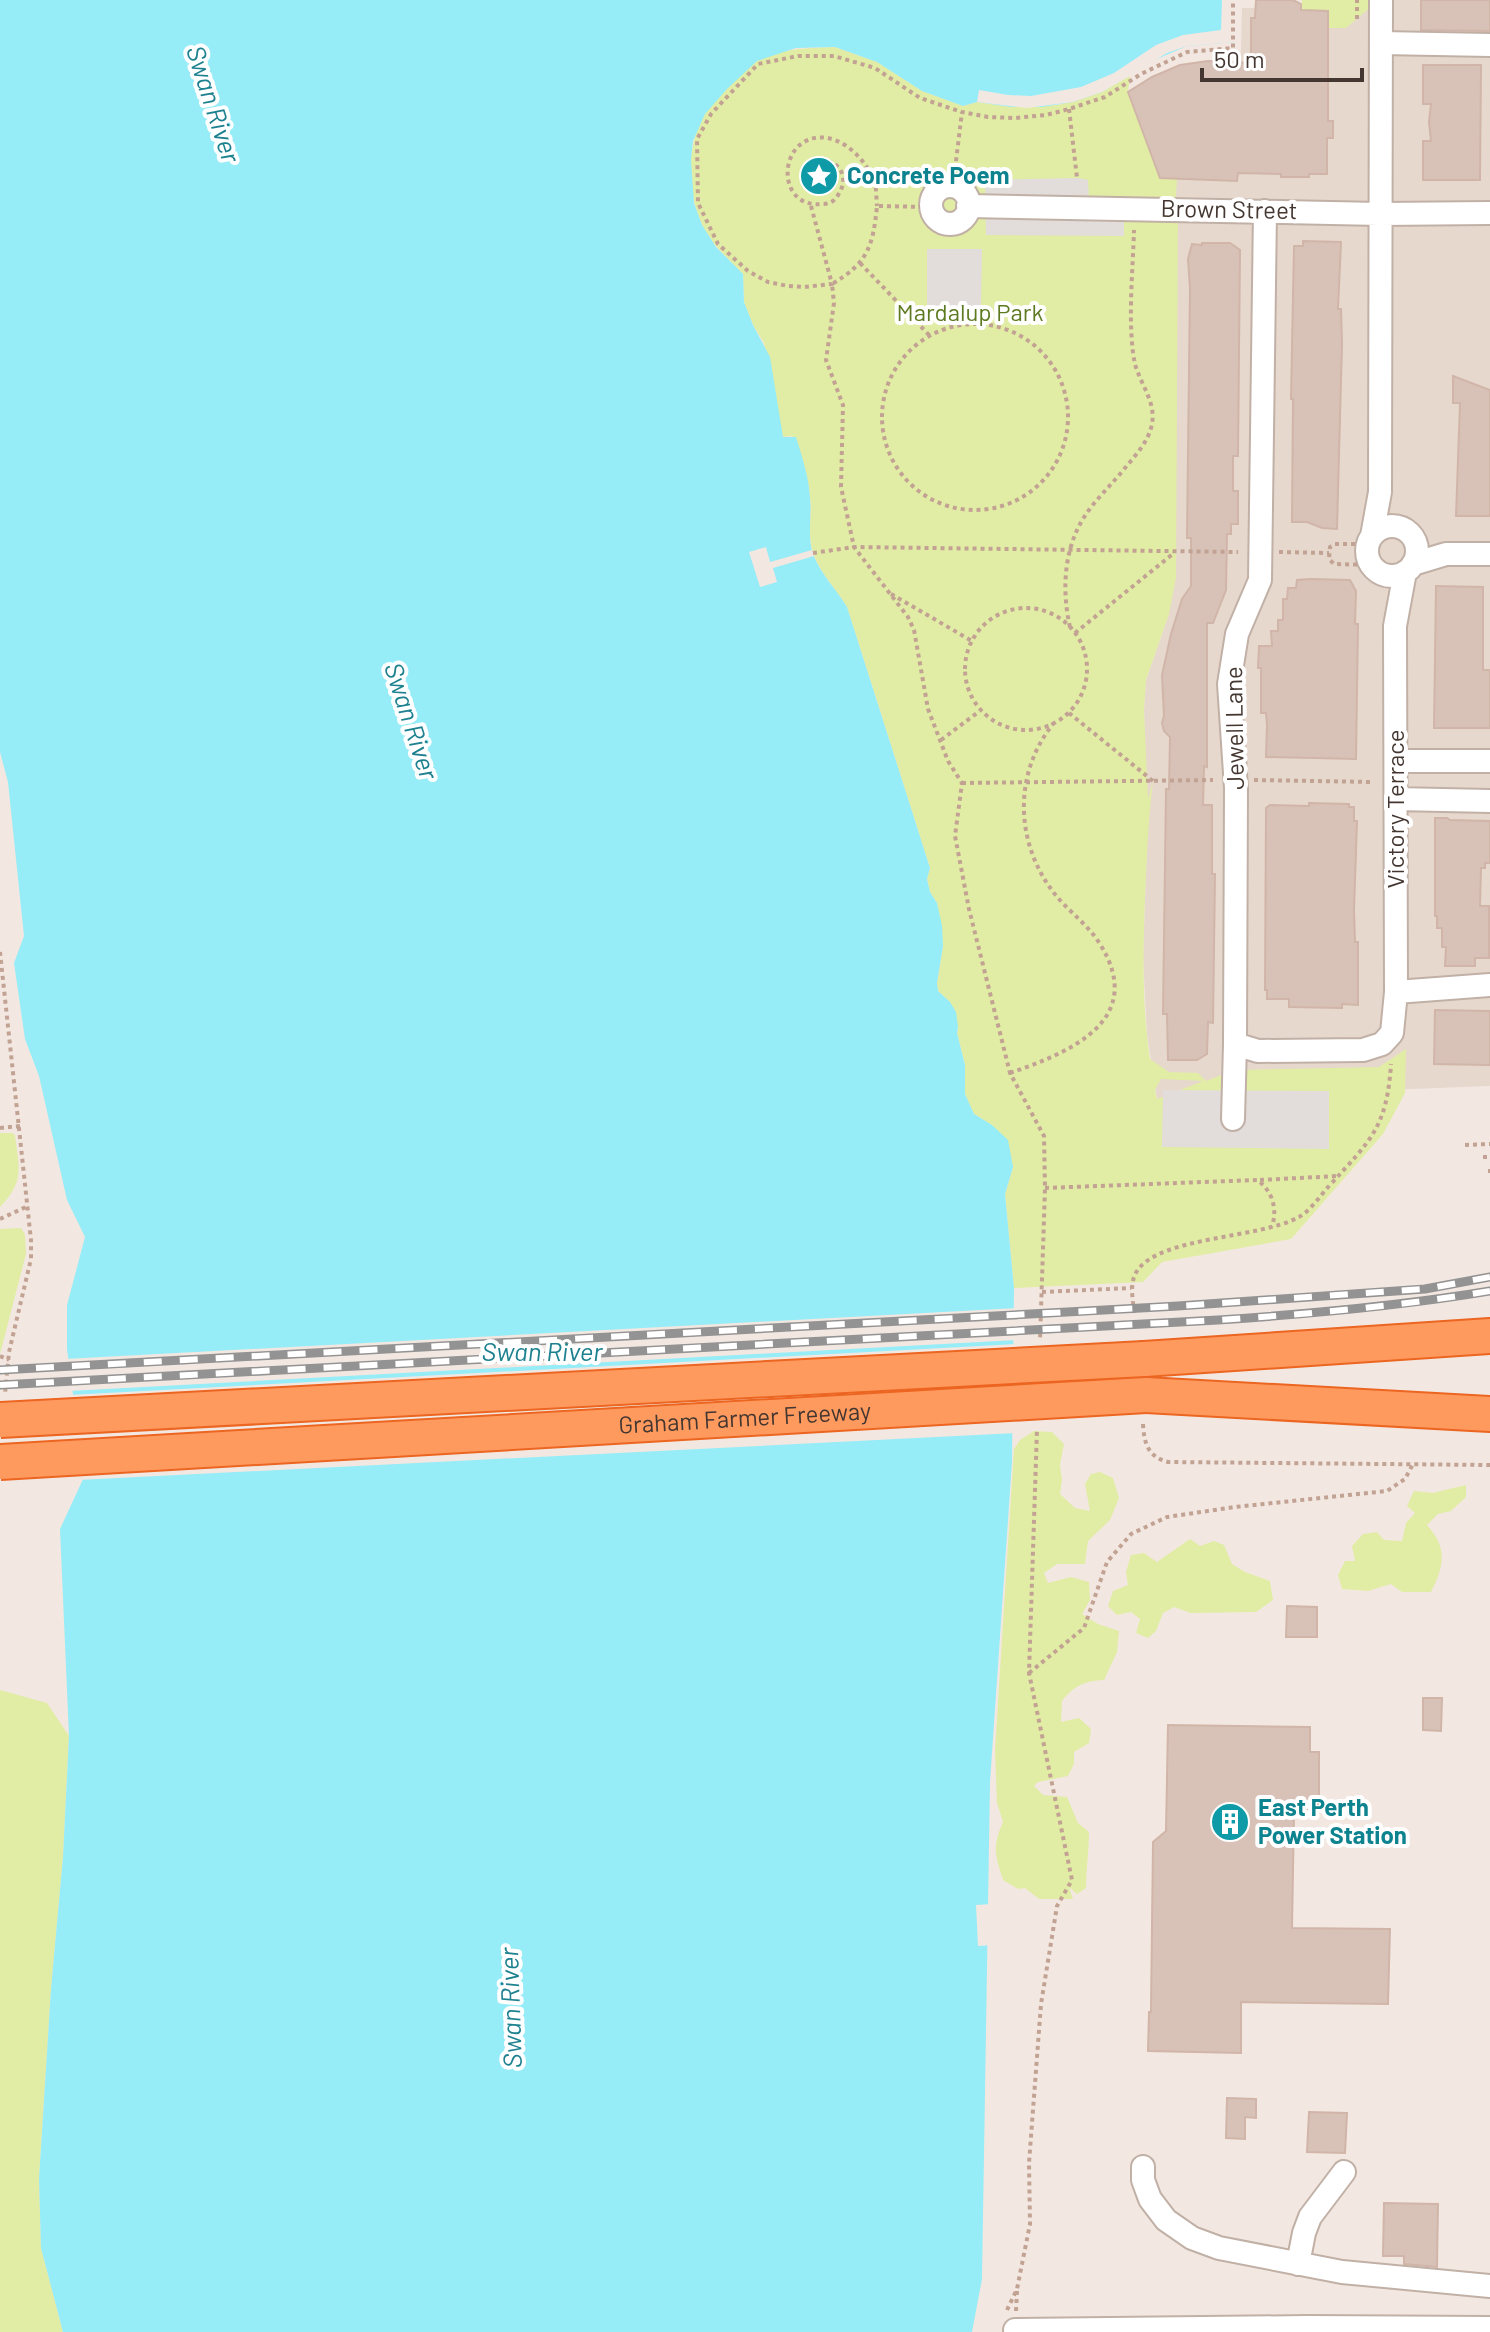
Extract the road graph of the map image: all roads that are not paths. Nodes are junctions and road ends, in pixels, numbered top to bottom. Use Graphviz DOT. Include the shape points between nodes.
graph roads {
  1 [pos="1381,0"];
  2 [pos="1381,43"];
  3 [pos="1490,45"];
  4 [pos="931,207"];
  5 [pos="1265,211"];
  6 [pos="1490,213"];
  7 [pos="1380,214"];
  8 [pos="1380,492"];
  9 [pos="1405,533"];
  10 [pos="1372,536"];
  11 [pos="1446,554"];
  12 [pos="1490,554"];
  13 [pos="1409,568"];
  14 [pos="1376,569"];
  15 [pos="1395,626"];
  16 [pos="1396,761"];
  17 [pos="1490,761"];
  18 [pos="1396,799"];
  19 [pos="1490,801"];
  20 [pos="1490,985"];
  21 [pos="1396,992"];
  22 [pos="1235,1044"];
  23 [pos="1233,1119"];
  24 [pos="1490,1336"];
  25 [pos="1490,1357"];
  26 [pos="1144,1359"];
  27 [pos="1490,1393"];
  28 [pos="1144,1410"];
  29 [pos="1490,1414"];
  30 [pos="0,1420"];
  31 [pos="0,1462"];
  32 [pos="1143,2167"];
  33 [pos="1344,2172"];
  34 [pos="1298,2264"];
  35 [pos="1490,2286"];
  36 [pos="1010,2325"];
  37 [pos="1490,2328"];
  1 -- 2 [label="street"];
  2 -- 3 [label="street"];
  2 -- 7 [label="street"];
  4 -- 5 [label="street, Brown Street" via="937,219 949,224 962,219 968,206"];
  5 -- 7 [label="street, Brown Street"];
  5 -- 22 [label="street, Jewell Lane" via="1260,580 1237,634 1229,684 1236,788"];
  6 -- 7 [label="street, Brown Street"];
  7 -- 8 [label="street"];
  8 -- 9 [label="street"];
  8 -- 10 [label="street"];
  9 -- 10 [label="street" via="1379,530"];
  9 -- 11 [label="street"];
  9 -- 13 [label="street" via="1417,552"];
  10 -- 14 [label="street" via="1367,551"];
  11 -- 12 [label="street"];
  11 -- 13 [label="street"];
  13 -- 14 [label="street" via="1389,576"];
  13 -- 15 [label="street, Victory Terrace"];
  14 -- 15 [label="street, Victory Terrace"];
  15 -- 16 [label="street, Victory Terrace"];
  16 -- 17 [label="street"];
  16 -- 18 [label="street, Victory Terrace"];
  18 -- 19 [label="street"];
  18 -- 21 [label="street, Victory Terrace"];
  20 -- 21 [label="street"];
  21 -- 22 [label="street" via="1392,1033 1382,1044 1363,1050 1258,1051"];
  22 -- 23 [label="street, Jewell Lane"];
  24 -- 26 [label="highway"];
  25 -- 26 [label="highway, Graham Farmer Freeway"];
  26 -- 30 [label="highway, Graham Farmer Freeway, bridge"];
  27 -- 28 [label="highway, Graham Farmer Freeway" via="1354,1389"];
  28 -- 29 [label="highway"];
  28 -- 31 [label="highway, Graham Farmer Freeway, bridge"];
  32 -- 34 [label="street" via="1150,2199 1166,2220 1192,2238"];
  33 -- 34 [label="street" via="1310,2217"];
  34 -- 35 [label="street"];
  36 -- 37 [label="street"];
}
